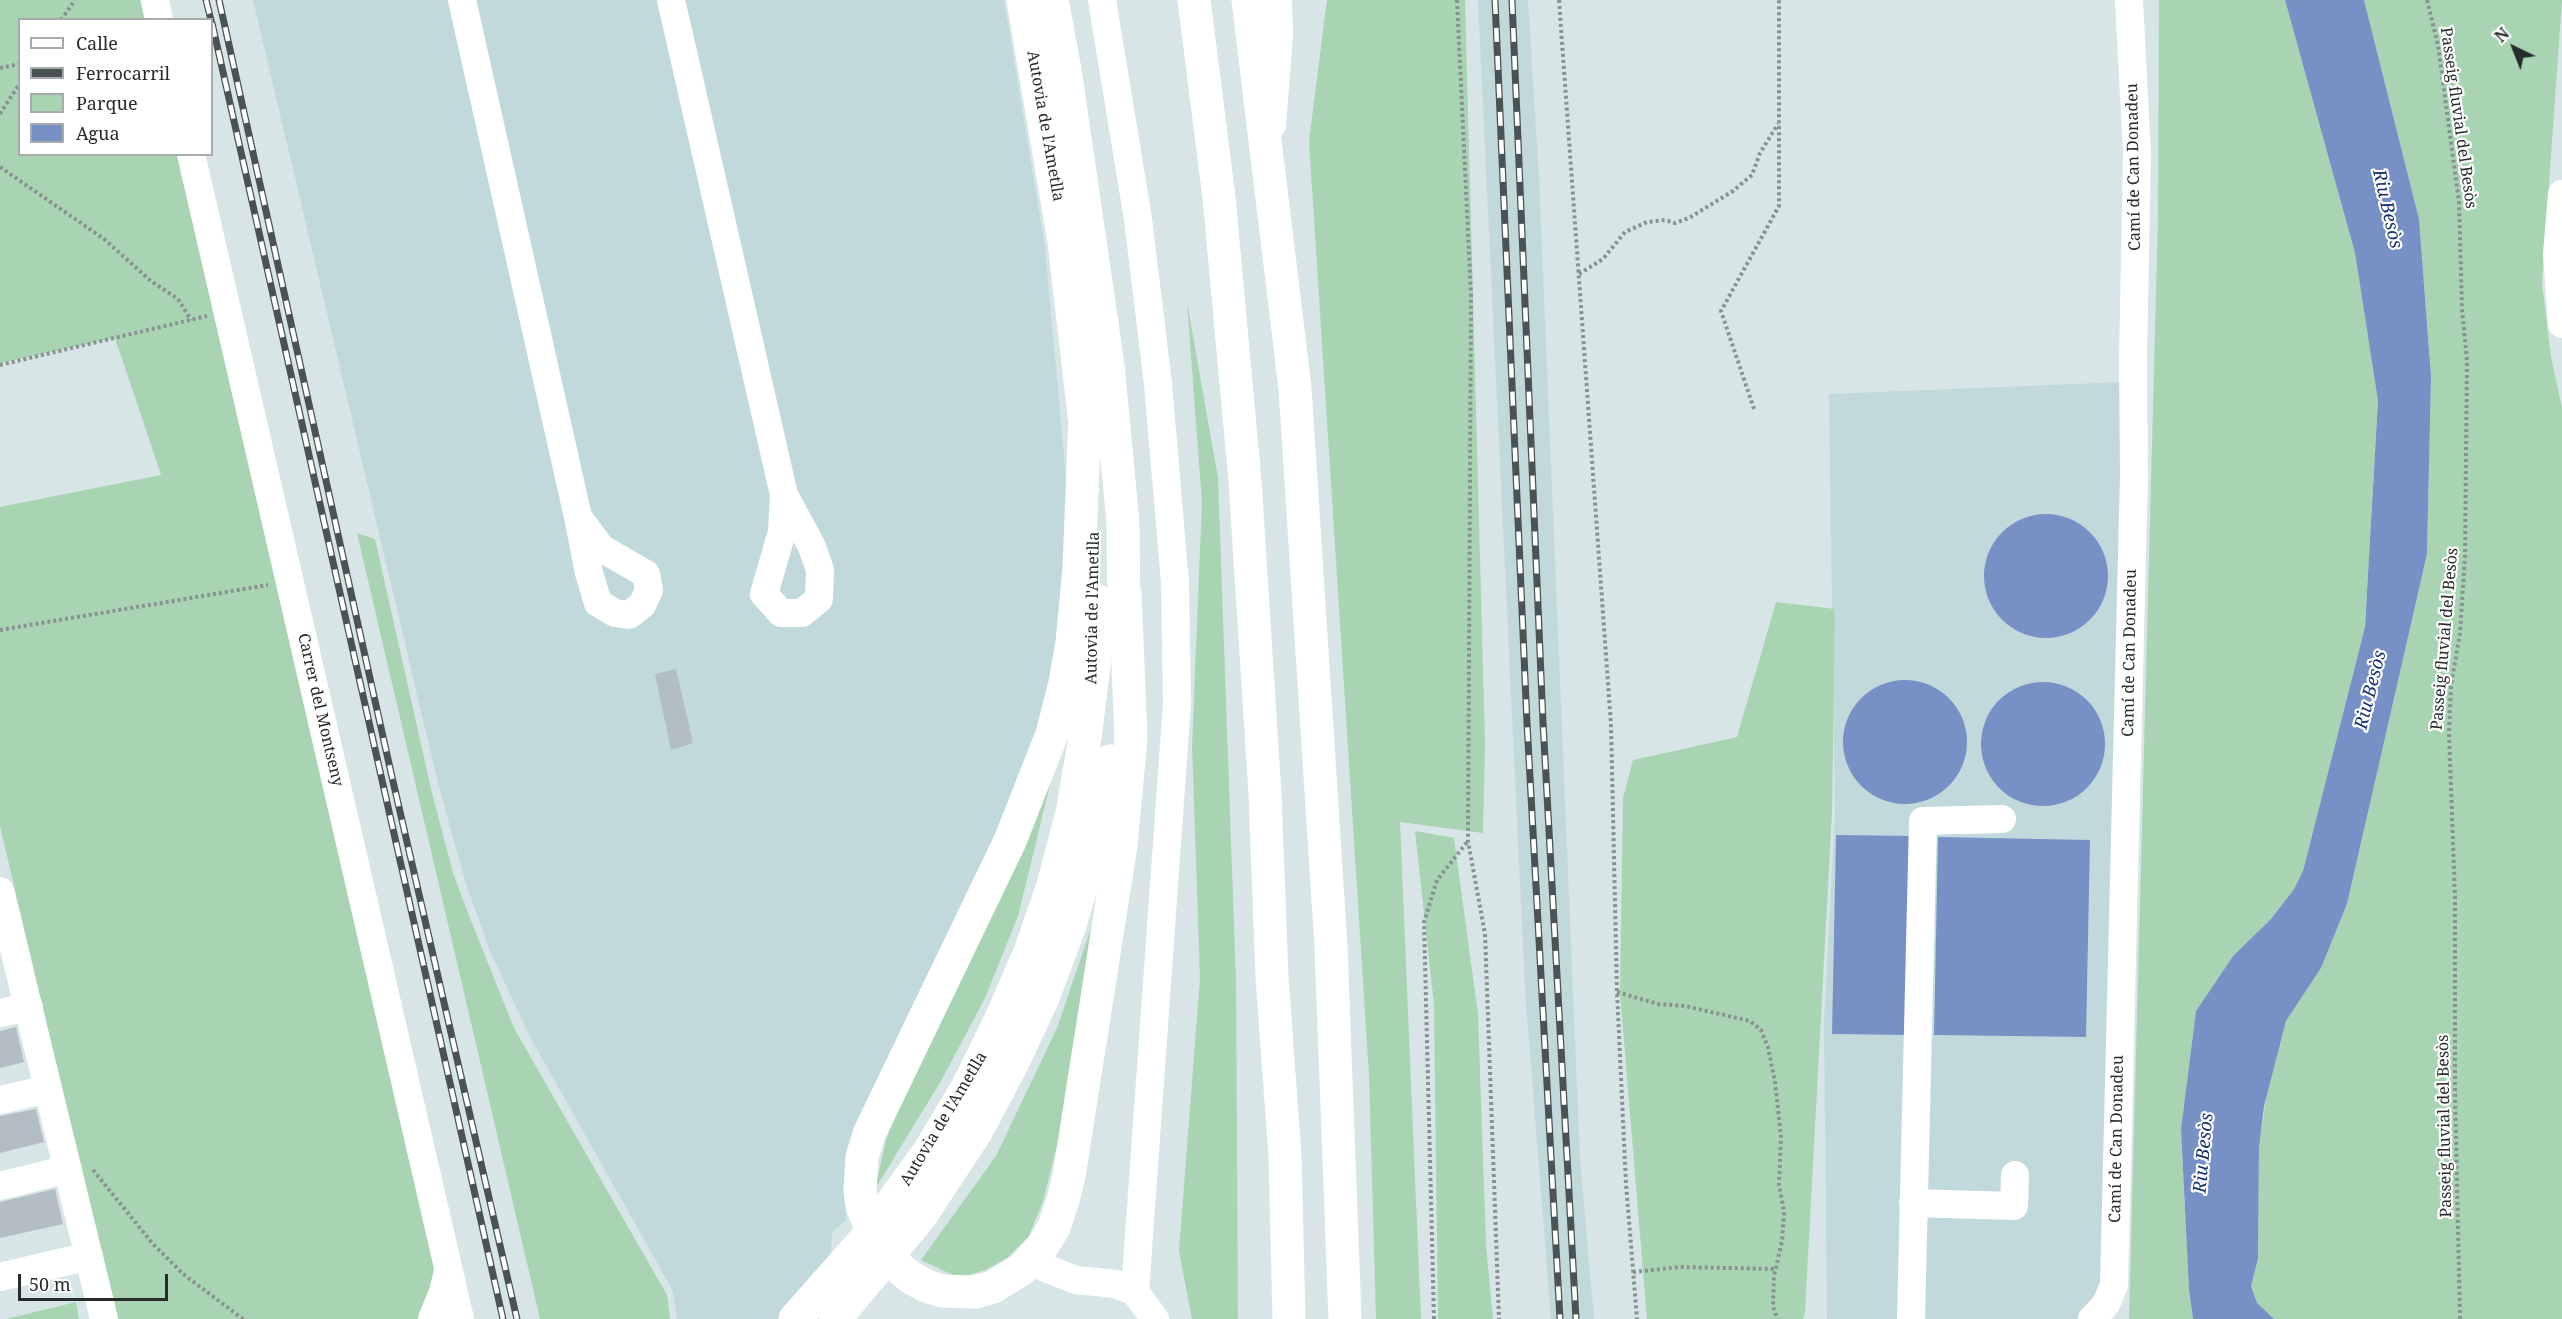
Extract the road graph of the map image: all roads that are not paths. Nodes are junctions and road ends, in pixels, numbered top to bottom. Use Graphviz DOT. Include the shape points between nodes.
graph roads {
  1 [pos="155,0"];
  2 [pos="462,0"];
  3 [pos="671,0"];
  4 [pos="1023,0"];
  5 [pos="1052,0"];
  6 [pos="1102,0"];
  7 [pos="1194,0"];
  8 [pos="1248,0"];
  9 [pos="1278,0"];
  10 [pos="2129,0"];
  11 [pos="159,18"];
  12 [pos="190,156"];
  13 [pos="1268,163"];
  14 [pos="2562,194"];
  15 [pos="2562,324"];
  16 [pos="1085,419"];
  17 [pos="784,495"];
  18 [pos="579,518"];
  19 [pos="1125,594"];
  20 [pos="2002,819"];
  21 [pos="0,891"];
  22 [pos="28,1006"];
  23 [pos="0,1013"];
  24 [pos="48,1089"];
  25 [pos="0,1100"];
  26 [pos="65,1158"];
  27 [pos="2015,1175"];
  28 [pos="0,1186"];
  29 [pos="1913,1203"];
  30 [pos="895,1226"];
  31 [pos="89,1256"];
  32 [pos="1030,1262"];
  33 [pos="449,1266"];
  34 [pos="0,1277"];
  35 [pos="1135,1292"];
  36 [pos="2099,1312"];
  37 [pos="104,1319"];
  38 [pos="432,1319"];
  39 [pos="460,1319"];
  40 [pos="795,1319"];
  41 [pos="835,1319"];
  42 [pos="1155,1319"];
  43 [pos="1288,1319"];
  44 [pos="1345,1319"];
  45 [pos="1911,1319"];
  1 -- 11 [label="street"];
  2 -- 18 [label="street"];
  3 -- 17 [label="street"];
  4 -- 16 [label="highway, Autovia de l'Ametlla" via="1064,242"];
  5 -- 19 [label="highway" via="1108,365 1123,522"];
  6 -- 35 [label="street" via="1138,219 1158,384 1175,582 1177,703"];
  7 -- 43 [label="highway" via="1219,197 1245,481 1285,1155"];
  8 -- 13 [label="highway"];
  9 -- 13 [label="street" via="1279,35"];
  10 -- 36 [label="street, Camí de Can Donadeu" via="2137,153 2134,474 2114,1285"];
  12 -- 33 [label="street, Carrer del Montseny"];
  13 -- 44 [label="highway" via="1295,388 1331,946"];
  14 -- 15 [label="street" via="2557,254"];
  16 -- 30 [label="highway, Autovia de l'Ametlla" via="1094,518 1094,666 1072,813 1030,952 1000,1022 928,1153"];
  16 -- 32 [label="highway" via="1073,631 1052,734 1010,841 869,1134 860,1175 862,1206 875,1238 896,1265 926,1286 975,1292 1000,1283"];
  19 -- 30 [label="highway" via="1118,707 1107,781 1070,928 1043,998 975,1132"];
  19 -- 32 [label="highway" via="1131,739 1121,845 1069,1176 1054,1227"];
  20 -- 29 [label="street" via="1923,821"];
  21 -- 22 [label="street"];
  22 -- 23 [label="street"];
  22 -- 24 [label="street"];
  24 -- 25 [label="street"];
  24 -- 26 [label="street"];
  26 -- 28 [label="street"];
  26 -- 31 [label="street"];
  27 -- 29 [label="street" via="2014,1206"];
  29 -- 45 [label="street"];
  30 -- 40 [label="highway" via="826,1286"];
  30 -- 41 [label="highway"];
  31 -- 34 [label="street"];
  31 -- 37 [label="street"];
  32 -- 35 [label="street" via="1076,1280 1116,1284"];
  33 -- 38 [label="street, Carrer del Montseny"];
  33 -- 39 [label="street, Carrer del Montseny"];
  35 -- 42 [label="street"];
}
